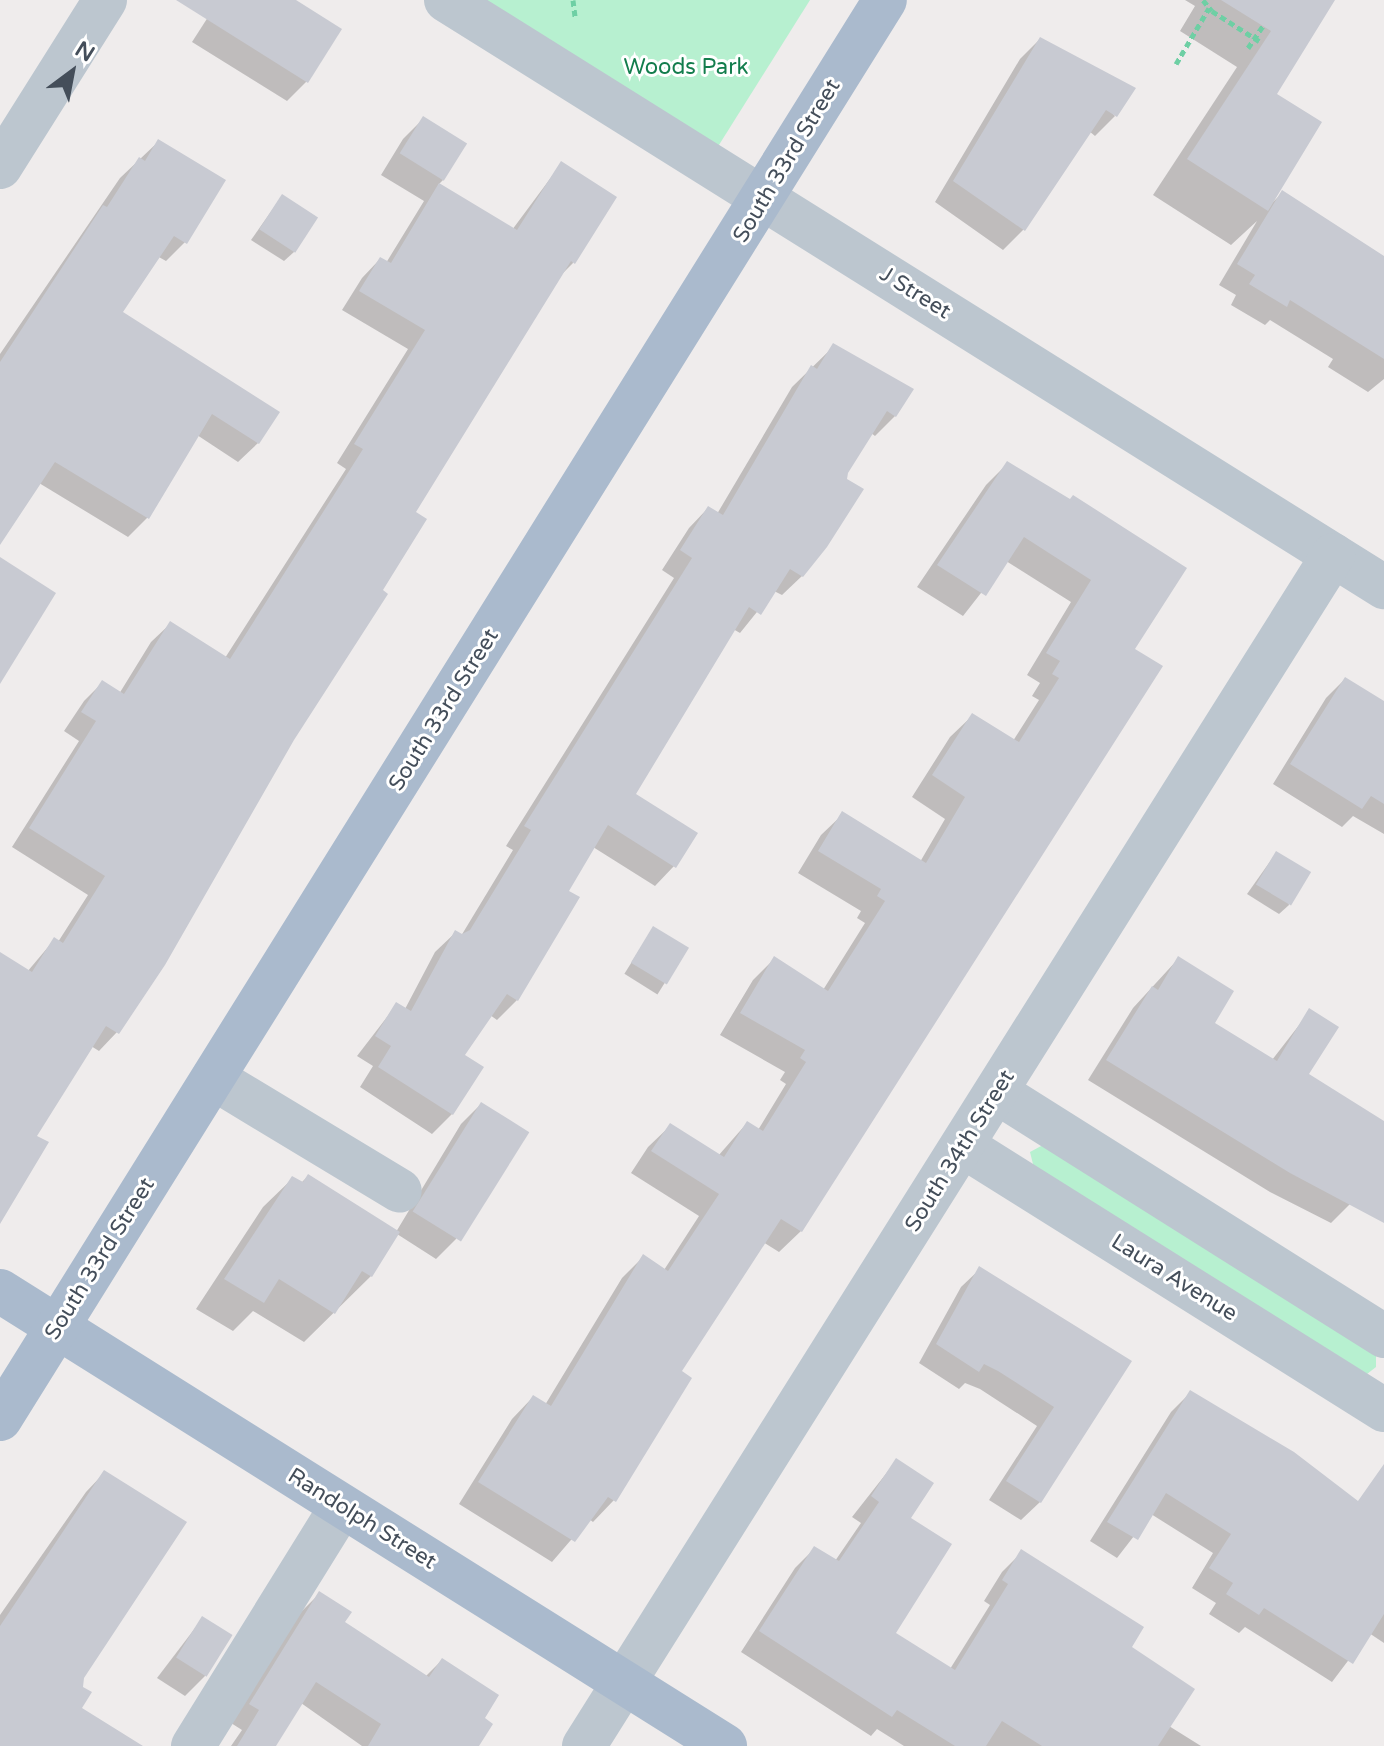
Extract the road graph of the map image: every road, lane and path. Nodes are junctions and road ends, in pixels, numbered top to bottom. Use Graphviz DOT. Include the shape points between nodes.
graph roads {
  1 [pos="105,0"];
  2 [pos="446,0"];
  3 [pos="573,0"];
  4 [pos="885,0"];
  5 [pos="1203,0"];
  6 [pos="1209,8"];
  7 [pos="575,17"];
  8 [pos="1263,26"];
  9 [pos="1257,40"];
  10 [pos="1248,48"];
  11 [pos="1176,64"];
  12 [pos="0,167"];
  13 [pos="764,200"];
  14 [pos="1333,555"];
  15 [pos="1384,587"];
  16 [pos="213,1078"];
  17 [pos="998,1093"];
  18 [pos="963,1146"];
  19 [pos="400,1191"];
  20 [pos="0,1291"];
  21 [pos="57,1329"];
  22 [pos="1384,1336"];
  23 [pos="1382,1403"];
  24 [pos="0,1419"];
  25 [pos="342,1506"];
  26 [pos="624,1683"];
  27 [pos="193,1746"];
  28 [pos="584,1746"];
  29 [pos="725,1746"];
  1 -- 12 [label="street"];
  2 -- 13 [label="street, J Street"];
  3 -- 7 [label="path"];
  4 -- 13 [label="main road, South 33rd Street"];
  5 -- 6 [label="path"];
  6 -- 9 [label="path"];
  6 -- 11 [label="path"];
  8 -- 9 [label="path"];
  9 -- 10 [label="path"];
  13 -- 14 [label="street, J Street"];
  13 -- 16 [label="main road, South 33rd Street"];
  14 -- 15 [label="street, J Street"];
  14 -- 17 [label="street, South 34th Street"];
  16 -- 19 [label="street"];
  16 -- 21 [label="main road, South 33rd Street"];
  17 -- 18 [label="street, South 34th Street"];
  17 -- 22 [label="street"];
  18 -- 23 [label="street, Laura Avenue"];
  18 -- 26 [label="street, South 34th Street"];
  20 -- 21 [label="main road, Randolph Street"];
  21 -- 24 [label="main road, South 33rd Street"];
  21 -- 25 [label="main road, Randolph Street"];
  25 -- 26 [label="main road, Randolph Street"];
  25 -- 27 [label="street"];
  26 -- 28 [label="street, South 34th Street"];
  26 -- 29 [label="main road, Randolph Street"];
}
